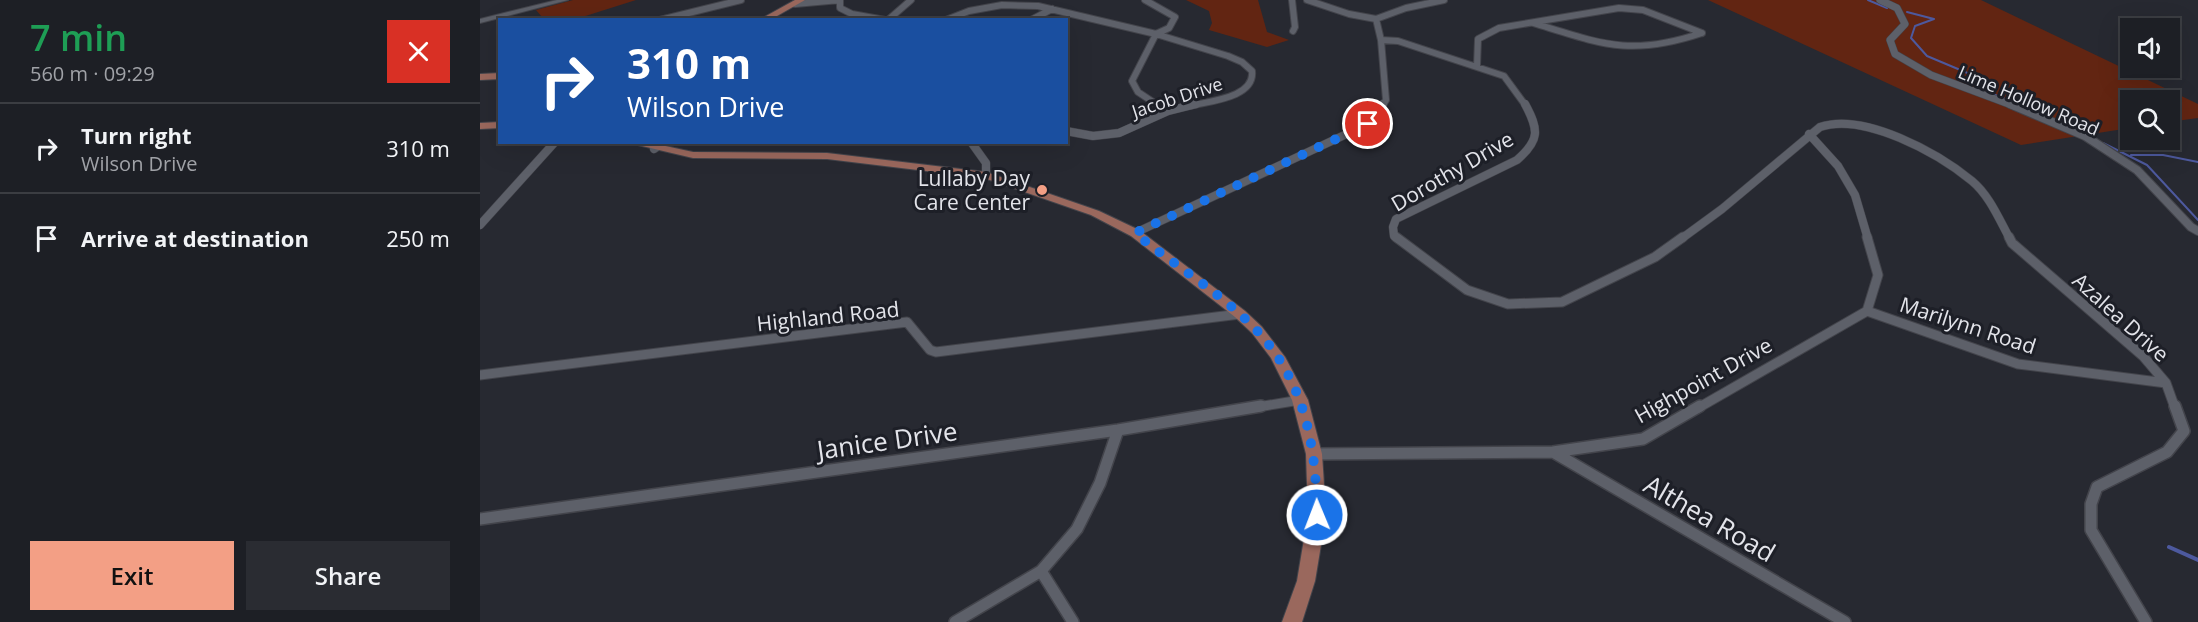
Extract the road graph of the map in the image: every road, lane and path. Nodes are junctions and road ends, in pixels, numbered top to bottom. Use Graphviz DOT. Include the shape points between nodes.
graph roads {
  1 [pos="565,0"];
  2 [pos="741,0"];
  3 [pos="840,0"];
  4 [pos="911,0"];
  5 [pos="1145,0"];
  6 [pos="1292,0"];
  7 [pos="1307,0"];
  8 [pos="1444,0"];
  9 [pos="1880,0"];
  10 [pos="798,2"];
  11 [pos="1052,9"];
  12 [pos="668,18"];
  13 [pos="768,18"];
  14 [pos="877,18"];
  15 [pos="889,18"];
  16 [pos="951,18"];
  17 [pos="1035,18"];
  18 [pos="1376,18"];
  19 [pos="480,21"];
  20 [pos="1531,23"];
  21 [pos="1293,31"];
  22 [pos="1156,34"];
  23 [pos="1381,39"];
  24 [pos="1477,66"];
  25 [pos="498,76"];
  26 [pos="480,77"];
  27 [pos="1168,111"];
  28 [pos="498,125"];
  29 [pos="480,126"];
  30 [pos="1068,131"];
  31 [pos="1809,134"];
  32 [pos="553,144"];
  33 [pos="972,144"];
  34 [pos="659,146"];
  35 [pos="986,175"];
  36 [pos="480,225"];
  37 [pos="2198,231"];
  38 [pos="1135,233"];
  39 [pos="1867,311"];
  40 [pos="1240,314"];
  41 [pos="480,375"];
  42 [pos="2166,383"];
  43 [pos="1300,400"];
  44 [pos="1118,430"];
  45 [pos="1553,453"];
  46 [pos="1314,454"];
  47 [pos="480,519"];
  48 [pos="1041,571"];
  49 [pos="955,622"];
  50 [pos="1073,622"];
  51 [pos="1292,622"];
  52 [pos="1845,622"];
  53 [pos="2146,622"];
  1 -- 19 [label="main road"];
  2 -- 12 [label="street"];
  3 -- 10 [label="street"];
  3 -- 14 [label="street" via="840,8 847,12"];
  4 -- 15 [label="street"];
  5 -- 22 [label="street" via="1175,18 1169,28"];
  6 -- 21 [label="street"];
  7 -- 18 [label="street"];
  8 -- 18 [label="street"];
  9 -- 37 [label="street, Lime Hollow Road" via="1897,8 1905,24 1890,40 1895,54 1931,75 2085,136 2137,170"];
  10 -- 13 [label="main road"];
  11 -- 16 [label="street" via="1002,5"];
  11 -- 17 [label="street"];
  11 -- 22 [label="street"];
  18 -- 23 [label="street"];
  20 -- 20 [label="street" via="1604,45 1620,46 1656,45 1702,33 1643,10 1618,8"];
  20 -- 24 [label="street" via="1499,28 1478,39"];
  22 -- 27 [label="street" via="1132,81 1137,92"];
  22 -- 27 [label="street, Jacob Drive" via="1228,56 1252,71 1249,86 1233,95"];
  23 -- 24 [label="street, Dorothy Drive" via="1398,40"];
  23 -- 38 [label="street" via="1386,100 1368,124"];
  24 -- 31 [label="street, Dorothy Drive" via="1504,76 1514,85 1536,127 1535,138 1517,160 1396,219 1393,227 1395,236 1467,290 1509,304 1562,302 1655,257 1722,209"];
  25 -- 26 [label="main road"];
  27 -- 30 [label="street, Jacob Drive" via="1119,133 1093,136"];
  28 -- 29 [label="main road"];
  31 -- 39 [label="street" via="1838,166 1855,195 1878,275"];
  31 -- 42 [label="street, Azalea Drive" via="1829,124 1855,124 1906,141 1959,170 1985,195 2012,243 2142,356"];
  32 -- 36 [label="street"];
  33 -- 35 [label="street" via="986,163"];
  34 -- 35 [label="main road" via="710,157 841,157"];
  35 -- 38 [label="main road" via="1095,213"];
  38 -- 40 [label="main road"];
  39 -- 42 [label="street, Marilynn Road" via="2018,364"];
  39 -- 45 [label="street, Highpoint Drive" via="1643,439"];
  40 -- 41 [label="street, Highland Road" via="936,352 907,322"];
  40 -- 43 [label="main road" via="1278,357"];
  42 -- 53 [label="street, Azalea Drive" via="2184,431 2167,452 2097,488 2091,504 2091,530"];
  43 -- 44 [label="street, Janice Drive"];
  43 -- 46 [label="main road"];
  44 -- 47 [label="street, Janice Drive"];
  44 -- 48 [label="street" via="1100,483 1077,529"];
  45 -- 46 [label="street, Highpoint Drive"];
  45 -- 52 [label="street, Althea Road"];
  46 -- 51 [label="main road" via="1317,515 1313,549"];
  48 -- 49 [label="street"];
  48 -- 50 [label="street"];
}
